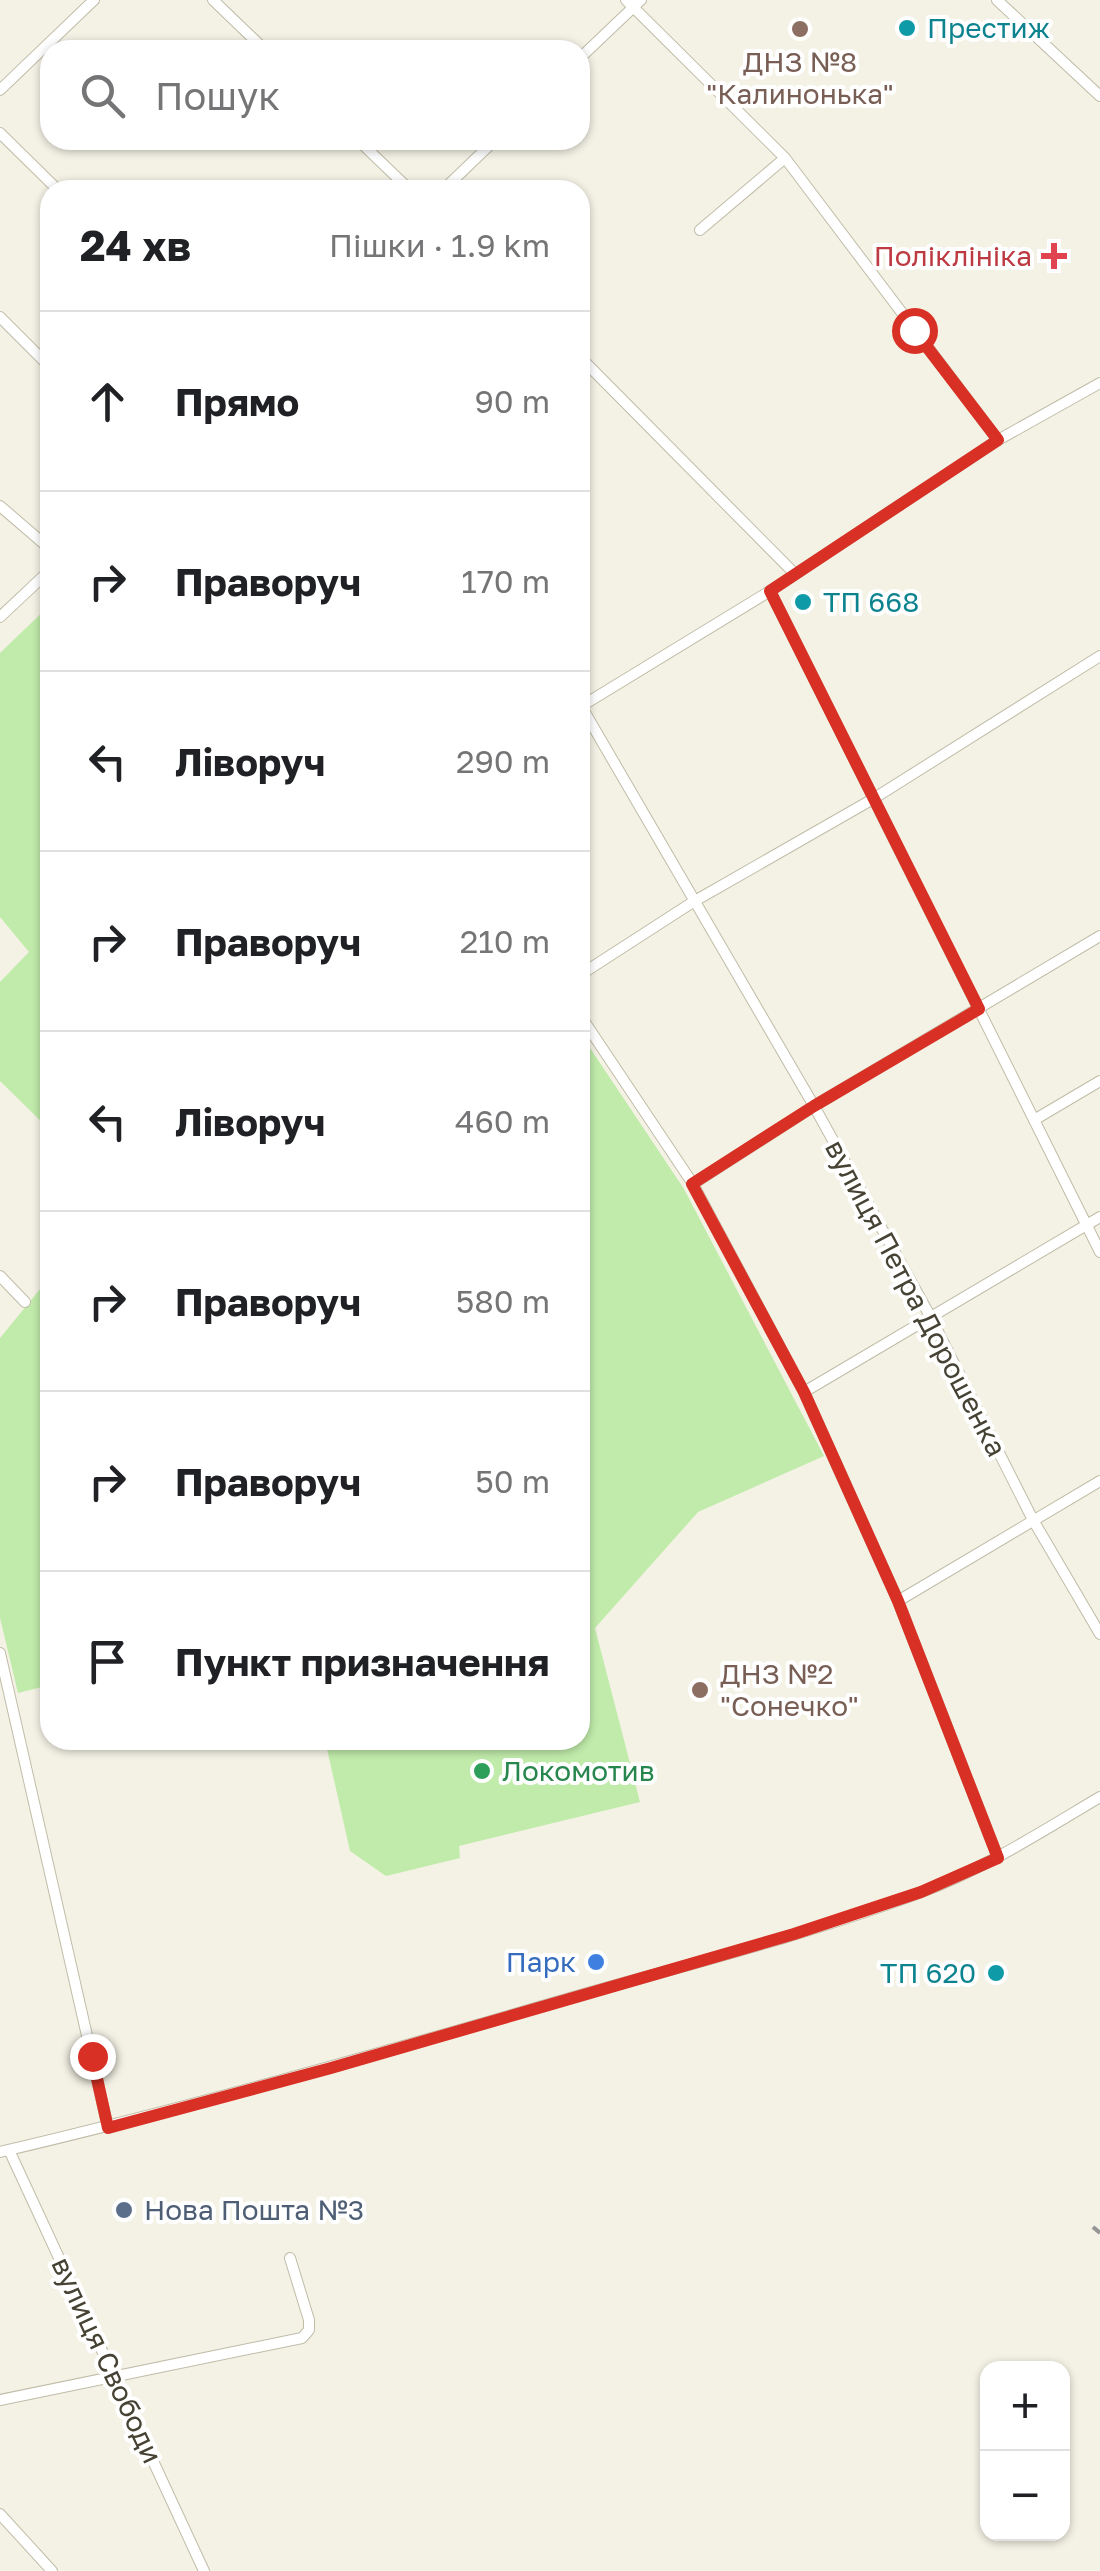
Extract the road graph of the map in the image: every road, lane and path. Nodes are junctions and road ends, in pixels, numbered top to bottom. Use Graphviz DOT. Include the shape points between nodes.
graph roads {
  1 [pos="94,0"];
  2 [pos="213,0"];
  3 [pos="997,0"];
  4 [pos="633,2"];
  5 [pos="52,40"];
  6 [pos="254,40"];
  7 [pos="590,47"];
  8 [pos="40,52"];
  9 [pos="0,90"];
  10 [pos="1100,96"];
  11 [pos="0,133"];
  12 [pos="368,150"];
  13 [pos="485,150"];
  14 [pos="785,158"];
  15 [pos="48,180"];
  16 [pos="400,180"];
  17 [pos="454,180"];
  18 [pos="700,230"];
  19 [pos="0,317"];
  20 [pos="40,358"];
  21 [pos="590,366"];
  22 [pos="1100,383"];
  23 [pos="998,440"];
  24 [pos="0,506"];
  25 [pos="40,540"];
  26 [pos="795,574"];
  27 [pos="40,579"];
  28 [pos="770,591"];
  29 [pos="0,617"];
  30 [pos="1100,656"];
  31 [pos="590,701"];
  32 [pos="590,722"];
  33 [pos="873,799"];
  34 [pos="693,902"];
  35 [pos="1100,936"];
  36 [pos="590,969"];
  37 [pos="979,1009"];
  38 [pos="590,1030"];
  39 [pos="1100,1081"];
  40 [pos="814,1106"];
  41 [pos="1034,1120"];
  42 [pos="692,1184"];
  43 [pos="1100,1217"];
  44 [pos="1086,1225"];
  45 [pos="1100,1252"];
  46 [pos="0,1276"];
  47 [pos="25,1302"];
  48 [pos="930,1316"];
  49 [pos="804,1392"];
  50 [pos="1100,1480"];
  51 [pos="1033,1520"];
  52 [pos="898,1601"];
  53 [pos="1100,1634"];
  54 [pos="0,1653"];
  55 [pos="1100,1797"];
  56 [pos="998,1858"];
  57 [pos="108,2128"];
  58 [pos="5,2151"];
  59 [pos="290,2258"];
  60 [pos="113,2376"];
  61 [pos="0,2400"];
  62 [pos="0,2514"];
  63 [pos="52,2571"];
  64 [pos="204,2571"];
  1 -- 5 [label="street"];
  2 -- 6 [label="street"];
  3 -- 10 [label="street"];
  4 -- 7 [label="street"];
  4 -- 14 [label="street"];
  8 -- 9 [label="street"];
  11 -- 15 [label="street"];
  12 -- 16 [label="street"];
  13 -- 17 [label="street"];
  14 -- 18 [label="street"];
  14 -- 23 [label="street"];
  19 -- 20 [label="street"];
  21 -- 26 [label="street"];
  22 -- 23 [label="street"];
  23 -- 26 [label="street"];
  24 -- 25 [label="street"];
  26 -- 28 [label="street"];
  27 -- 29 [label="street"];
  28 -- 31 [label="street"];
  28 -- 33 [label="street"];
  30 -- 33 [label="street"];
  32 -- 34 [label="street, вулиця Петра Дорошенка"];
  33 -- 34 [label="street"];
  33 -- 37 [label="street"];
  34 -- 36 [label="street"];
  34 -- 40 [label="street, вулиця Петра Дорошенка"];
  35 -- 37 [label="street"];
  37 -- 40 [label="street"];
  37 -- 41 [label="street"];
  38 -- 42 [label="street"];
  39 -- 41 [label="street"];
  40 -- 42 [label="street"];
  40 -- 48 [label="street, вулиця Петра Дорошенка"];
  41 -- 44 [label="street"];
  42 -- 49 [label="street"];
  43 -- 44 [label="street"];
  44 -- 45 [label="street"];
  44 -- 48 [label="street"];
  46 -- 47 [label="street"];
  48 -- 49 [label="street"];
  48 -- 51 [label="street, вулиця Петра Дорошенка"];
  49 -- 52 [label="street"];
  50 -- 51 [label="street"];
  51 -- 52 [label="street"];
  51 -- 53 [label="street, вулиця Петра Дорошенка"];
  52 -- 56 [label="street"];
  54 -- 57 [label="street"];
  55 -- 56 [label="street"];
  56 -- 57 [label="street" via="794,1934"];
  57 -- 58 [label="street"];
  58 -- 60 [label="street, вулиця Свободи"];
  59 -- 60 [label="street" via="309,2320 302,2338"];
  60 -- 61 [label="street"];
  60 -- 64 [label="street, вулиця Свободи"];
  62 -- 63 [label="street"];
}
